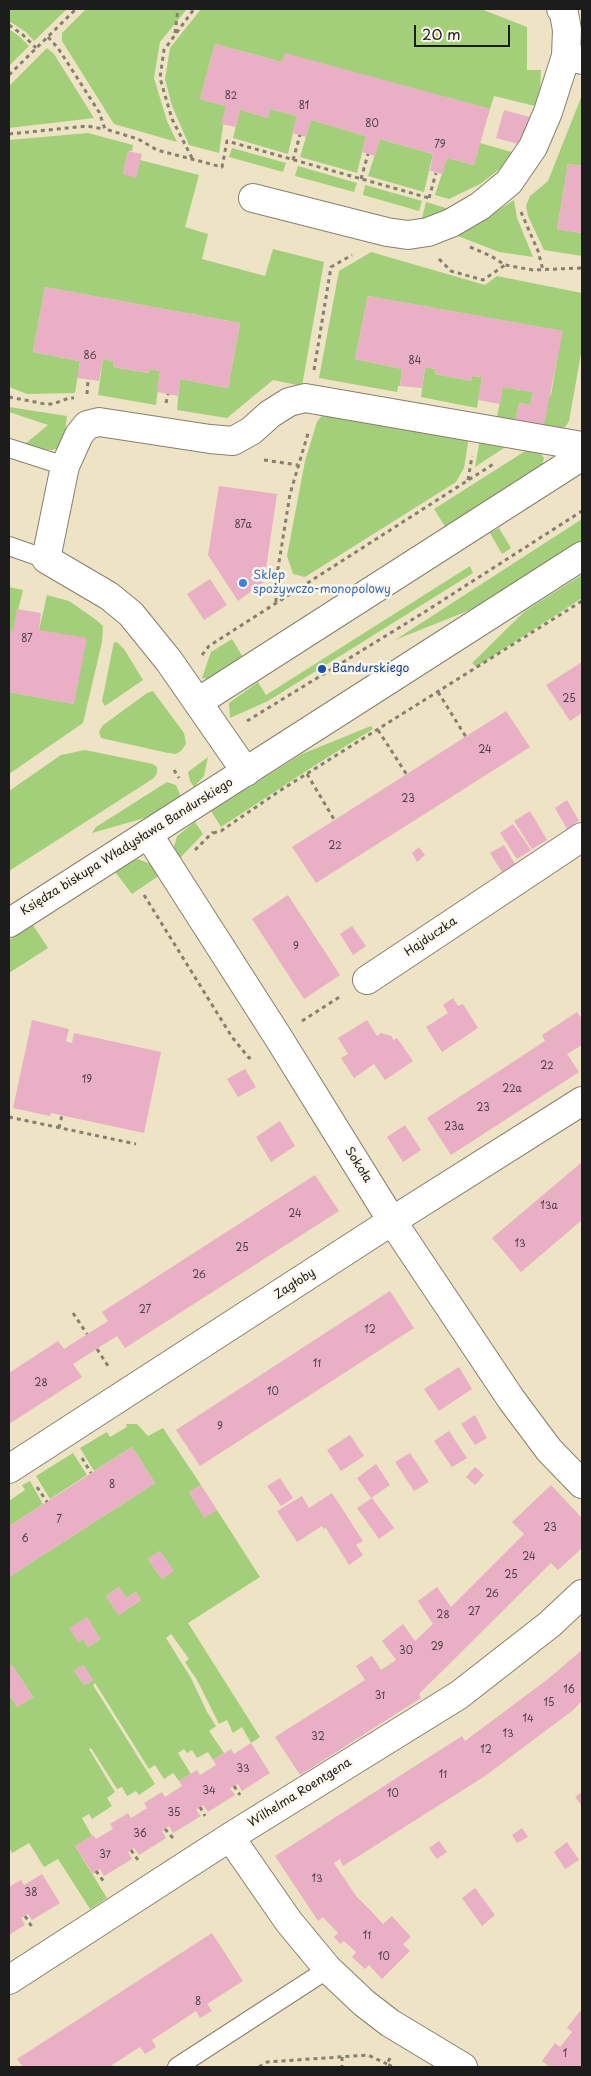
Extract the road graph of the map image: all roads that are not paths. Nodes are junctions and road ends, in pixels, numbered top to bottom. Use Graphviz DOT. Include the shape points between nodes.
graph roads {
  1 [pos="561,9"];
  2 [pos="574,58"];
  3 [pos="253,198"];
  4 [pos="582,446"];
  5 [pos="9,448"];
  6 [pos="582,456"];
  7 [pos="65,466"];
  8 [pos="9,546"];
  9 [pos="582,556"];
  10 [pos="46,559"];
  11 [pos="198,702"];
  12 [pos="246,772"];
  13 [pos="148,834"];
  14 [pos="582,837"];
  15 [pos="9,923"];
  16 [pos="367,980"];
  17 [pos="582,1101"];
  18 [pos="392,1220"];
  19 [pos="9,1469"];
  20 [pos="582,1484"];
  21 [pos="582,1594"];
  22 [pos="230,1837"];
  23 [pos="328,1969"];
  24 [pos="9,1980"];
  25 [pos="177,2067"];
  26 [pos="464,2067"];
  1 -- 2 [label="street"];
  2 -- 3 [label="street" via="533,147 509,182 480,206 451,223 408,235"];
  4 -- 7 [label="street" via="305,398 289,402 233,441 100,422 87,425"];
  5 -- 7 [label="lane"];
  6 -- 11 [label="street"];
  7 -- 10 [label="street"];
  8 -- 10 [label="lane, Księdza biskupa Władysława Bandurskiego"];
  9 -- 12 [label="street, Księdza biskupa Władysława Bandurskiego"];
  10 -- 11 [label="street, Księdza biskupa Władysława Bandurskiego" via="109,596 131,614"];
  11 -- 12 [label="street, Księdza biskupa Władysława Bandurskiego"];
  12 -- 13 [label="street, Księdza biskupa Władysława Bandurskiego"];
  13 -- 15 [label="street, Księdza biskupa Władysława Bandurskiego"];
  13 -- 18 [label="street, Sokoła"];
  14 -- 16 [label="street, Hajduczka"];
  17 -- 18 [label="street, Zagłoby"];
  18 -- 19 [label="street, Zagłoby"];
  18 -- 20 [label="street, Sokoła" via="531,1428"];
  21 -- 22 [label="street, Wilhelma Roentgena" via="550,1624 459,1695"];
  22 -- 23 [label="street" via="289,1922"];
  22 -- 24 [label="street, Wilhelma Roentgena"];
  23 -- 25 [label="lane"];
  23 -- 26 [label="street" via="390,2023"];
}
